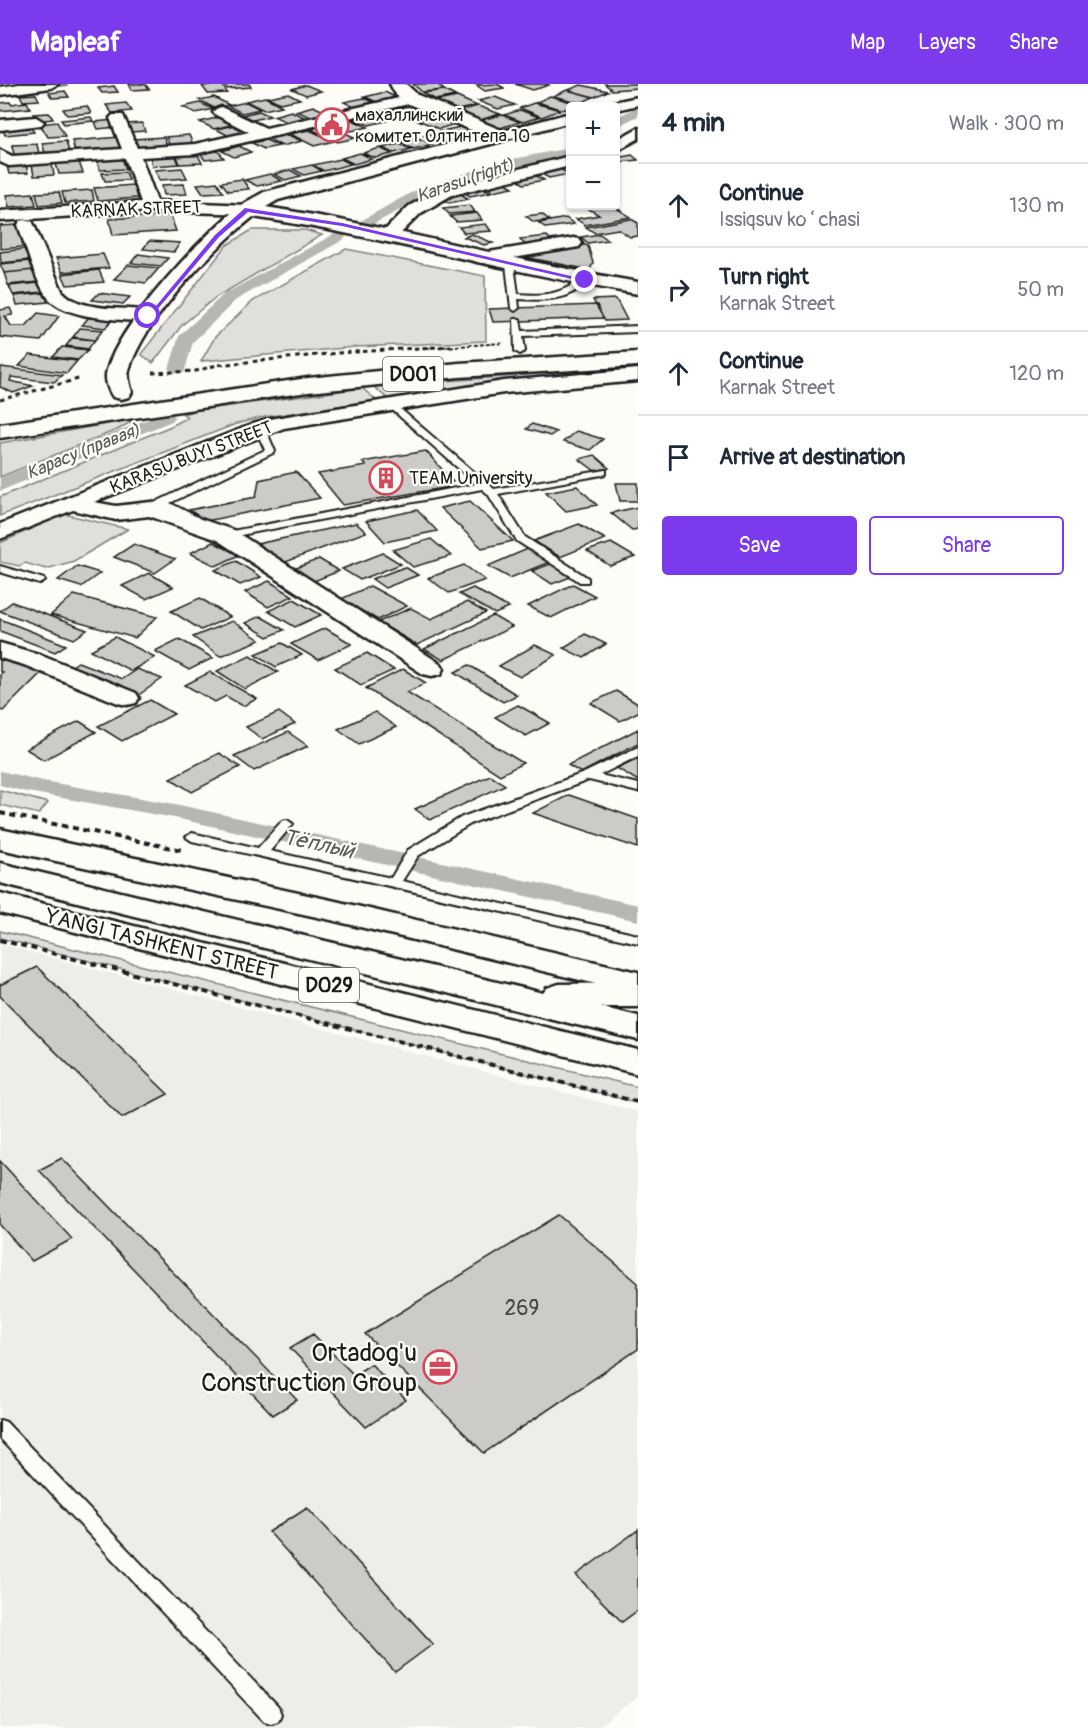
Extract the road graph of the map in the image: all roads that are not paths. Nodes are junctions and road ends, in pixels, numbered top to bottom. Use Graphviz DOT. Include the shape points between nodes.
graph roads {
  1 [pos="51,84"];
  2 [pos="398,84"];
  3 [pos="0,91"];
  4 [pos="412,99"];
  5 [pos="638,100"];
  6 [pos="620,105"];
  7 [pos="221,111"];
  8 [pos="297,112"];
  9 [pos="118,118"];
  10 [pos="566,119"];
  11 [pos="317,122"];
  12 [pos="36,123"];
  13 [pos="0,125"];
  14 [pos="638,133"];
  15 [pos="266,134"];
  16 [pos="500,136"];
  17 [pos="620,143"];
  18 [pos="130,153"];
  19 [pos="0,155"];
  20 [pos="566,162"];
  21 [pos="151,206"];
  22 [pos="247,210"];
  23 [pos="0,216"];
  24 [pos="27,225"];
  25 [pos="389,235"];
  26 [pos="573,243"];
  27 [pos="483,258"];
  28 [pos="510,265"];
  29 [pos="585,280"];
  30 [pos="638,288"];
  31 [pos="514,296"];
  32 [pos="515,308"];
  33 [pos="148,316"];
  34 [pos="517,321"];
  35 [pos="638,329"];
  36 [pos="519,342"];
  37 [pos="638,343"];
  38 [pos="638,360"];
  39 [pos="596,362"];
  40 [pos="638,368"];
  41 [pos="638,375"];
  42 [pos="155,389"];
  43 [pos="191,391"];
  44 [pos="121,392"];
  45 [pos="391,404"];
  46 [pos="0,411"];
  47 [pos="260,428"];
  48 [pos="0,431"];
  49 [pos="602,472"];
  50 [pos="489,488"];
  51 [pos="73,504"];
  52 [pos="157,506"];
  53 [pos="0,532"];
  54 [pos="225,535"];
  55 [pos="0,570"];
  56 [pos="584,580"];
  57 [pos="40,581"];
  58 [pos="0,650"];
  59 [pos="432,669"];
  60 [pos="127,698"];
  61 [pos="638,751"];
  62 [pos="588,776"];
  63 [pos="638,788"];
  64 [pos="287,824"];
  65 [pos="192,837"];
  66 [pos="0,839"];
  67 [pos="263,851"];
  68 [pos="0,871"];
  69 [pos="398,877"];
  70 [pos="14,900"];
  71 [pos="638,939"];
  72 [pos="638,983"];
  73 [pos="638,995"];
  74 [pos="509,997"];
  75 [pos="638,1028"];
  76 [pos="638,1062"];
  77 [pos="0,1427"];
  78 [pos="271,1714"];
  1 -- 3 [label="street"];
  2 -- 4 [label="main road"];
  4 -- 11 [label="street"];
  4 -- 16 [label="main road"];
  5 -- 6 [label="street"];
  7 -- 15 [label="street"];
  8 -- 11 [label="street"];
  9 -- 18 [label="street"];
  10 -- 16 [label="street"];
  11 -- 15 [label="street"];
  12 -- 13 [label="street"];
  14 -- 17 [label="street"];
  15 -- 18 [label="street" via="195,149"];
  16 -- 22 [label="main road" via="271,196"];
  18 -- 19 [label="street" via="9,161"];
  18 -- 21 [label="street"];
  20 -- 25 [label="street" via="429,199"];
  21 -- 22 [label="street, KARNAK STREET"];
  21 -- 23 [label="street, KARNAK STREET"];
  22 -- 25 [label="main road, KARNAK STREET"];
  22 -- 33 [label="main road" via="217,236"];
  24 -- 33 [label="street" via="60,300 75,308"];
  25 -- 27 [label="main road"];
  26 -- 27 [label="street"];
  27 -- 28 [label="main road"];
  28 -- 29 [label="main road"];
  28 -- 31 [label="lane"];
  29 -- 30 [label="main road"];
  29 -- 31 [label="lane" via="561,296"];
  31 -- 32 [label="lane"];
  33 -- 44 [label="main road" via="130,342 117,373"];
  34 -- 36 [label="lane"];
  35 -- 36 [label="lane"];
  36 -- 37 [label="main road, D001"];
  36 -- 43 [label="main road, D001" via="342,363"];
  38 -- 39 [label="main road, D001"];
  39 -- 40 [label="main road"];
  39 -- 43 [label="main road, D001"];
  41 -- 45 [label="street, KARASU BUYI STREET" via="544,382"];
  42 -- 43 [label="main road, D001"];
  42 -- 44 [label="main road, D001"];
  42 -- 48 [label="main road, D001"];
  44 -- 46 [label="main road, D001"];
  45 -- 47 [label="street, KARASU BUYI STREET"];
  45 -- 50 [label="lane"];
  47 -- 51 [label="street, KARASU BUYI STREET"];
  47 -- 52 [label="lane" via="270,451"];
  49 -- 50 [label="lane"];
  50 -- 54 [label="lane"];
  50 -- 56 [label="lane" via="521,539"];
  51 -- 52 [label="street" via="116,513"];
  51 -- 53 [label="street, KARASU BUYI STREET"];
  52 -- 54 [label="street"];
  54 -- 59 [label="street"];
  55 -- 57 [label="lane"];
  58 -- 60 [label="street"];
  61 -- 62 [label="lane"];
  62 -- 63 [label="lane"];
  62 -- 69 [label="lane" via="467,820 413,853"];
  64 -- 67 [label="lane"];
  65 -- 67 [label="lane"];
  66 -- 72 [label="main road" via="331,910"];
  67 -- 69 [label="lane"];
  68 -- 70 [label="main road, YANGI TASHKENT STREET / D029"];
  69 -- 71 [label="lane"];
  70 -- 74 [label="main road, YANGI TASHKENT STREET / D029"];
  70 -- 76 [label="main road, YANGI TASHKENT STREET / D029"];
  73 -- 74 [label="main road"];
  74 -- 75 [label="main road, YANGI TASHKENT STREET / D029"];
  77 -- 78 [label="lane"];
}
